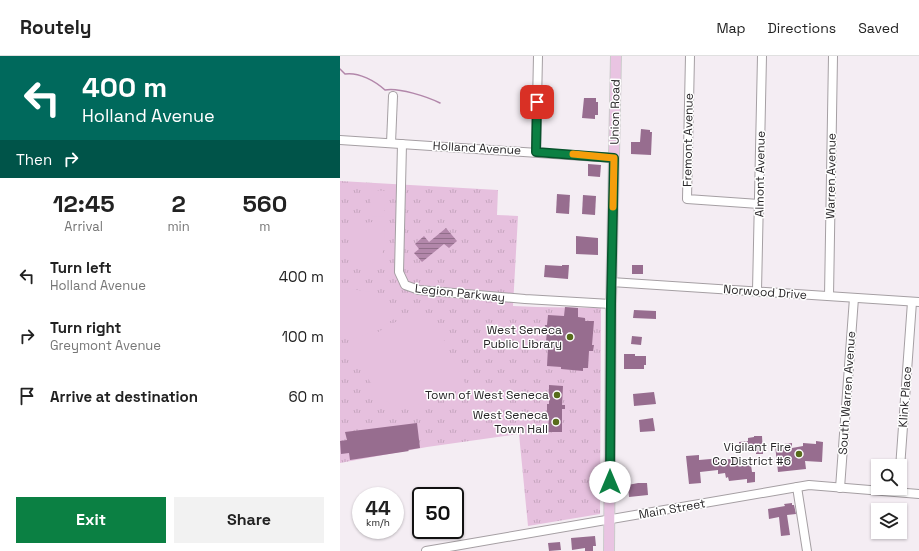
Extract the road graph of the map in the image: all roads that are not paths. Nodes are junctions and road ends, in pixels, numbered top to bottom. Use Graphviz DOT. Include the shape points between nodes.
graph roads {
  1 [pos="538,56"];
  2 [pos="616,56"];
  3 [pos="690,56"];
  4 [pos="762,56"];
  5 [pos="833,56"];
  6 [pos="393,96"];
  7 [pos="340,140"];
  8 [pos="391,143"];
  9 [pos="402,144"];
  10 [pos="536,152"];
  11 [pos="614,158"];
  12 [pos="759,204"];
  13 [pos="611,282"];
  14 [pos="757,291"];
  15 [pos="829,296"];
  16 [pos="854,298"];
  17 [pos="916,302"];
  18 [pos="611,304"];
  19 [pos="901,459"];
  20 [pos="796,487"];
  21 [pos="840,488"];
  22 [pos="871,489"];
  23 [pos="907,492"];
  24 [pos="919,494"];
  25 [pos="609,520"];
  26 [pos="426,551"];
  27 [pos="609,551"];
  28 [pos="807,551"];
  1 -- 10 [label="street"];
  2 -- 11 [label="main road, Union Road"];
  3 -- 12 [label="street, Fremont Avenue" via="687,199"];
  4 -- 12 [label="street, Almont Avenue"];
  5 -- 15 [label="street, Warren Avenue"];
  6 -- 8 [label="street"];
  7 -- 8 [label="street, Holland Avenue"];
  8 -- 9 [label="street, Holland Avenue"];
  9 -- 10 [label="street, Holland Avenue"];
  9 -- 18 [label="street, Legion Parkway" via="399,272 405,285 426,290"];
  10 -- 11 [label="street, Holland Avenue"];
  11 -- 13 [label="main road, Union Road"];
  12 -- 14 [label="street, Almont Avenue"];
  13 -- 14 [label="street, Norwood Drive"];
  13 -- 18 [label="main road, Union Road"];
  14 -- 15 [label="street, Norwood Drive"];
  15 -- 16 [label="street, Norwood Drive"];
  16 -- 17 [label="street, Norwood Drive"];
  16 -- 21 [label="street, South Warren Avenue"];
  17 -- 19 [label="street, Klink Place"];
  18 -- 25 [label="main road, Union Road"];
  20 -- 21 [label="street, Main Street" via="809,485"];
  20 -- 25 [label="street, Main Street"];
  20 -- 28 [label="street"];
  21 -- 22 [label="street, Main Street"];
  23 -- 24 [label="street, Main Street"];
  25 -- 26 [label="street, Main Street"];
  25 -- 27 [label="main road, Union Road"];
}
